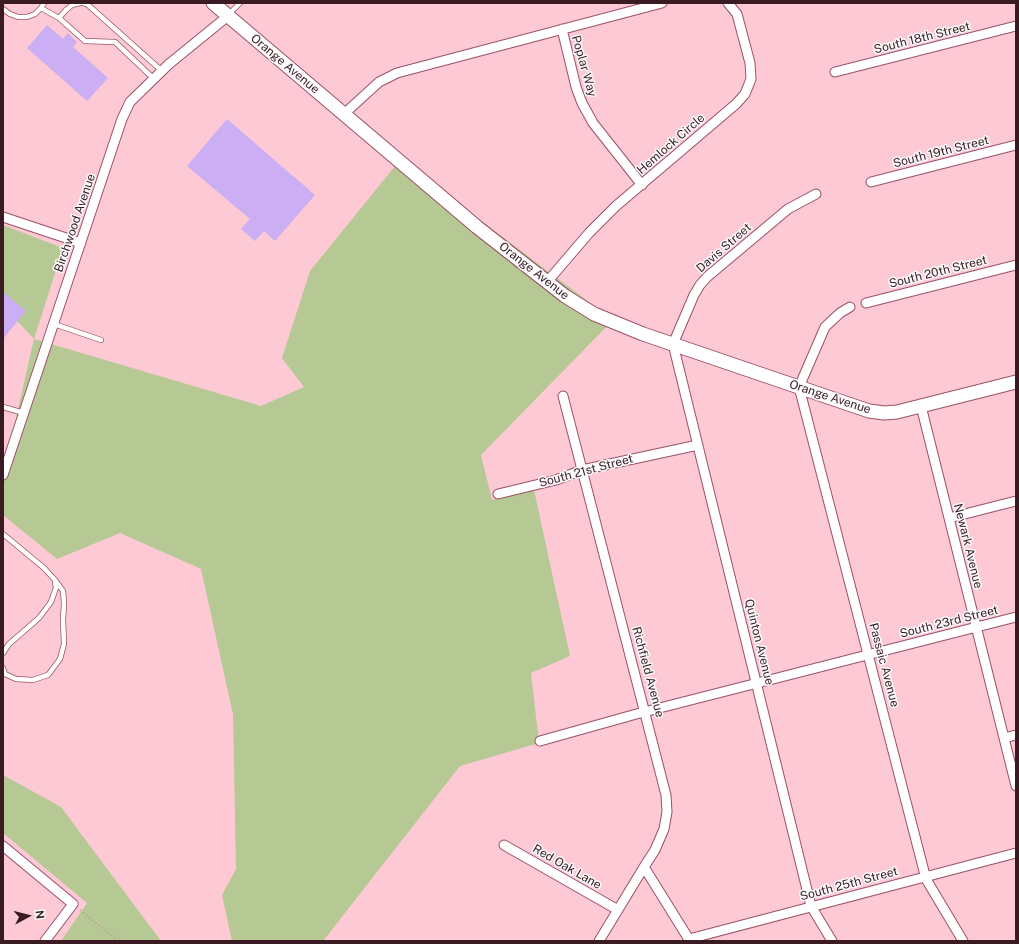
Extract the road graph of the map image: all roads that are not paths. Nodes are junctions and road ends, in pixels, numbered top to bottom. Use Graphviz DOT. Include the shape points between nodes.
graph roads {
  1 [pos="44,3"];
  2 [pos="81,3"];
  3 [pos="213,3"];
  4 [pos="240,3"];
  5 [pos="662,3"];
  6 [pos="728,3"];
  7 [pos="41,8"];
  8 [pos="3,9"];
  9 [pos="228,16"];
  10 [pos="59,18"];
  11 [pos="1016,26"];
  12 [pos="562,29"];
  13 [pos="162,71"];
  14 [pos="835,72"];
  15 [pos="154,79"];
  16 [pos="344,114"];
  17 [pos="1016,145"];
  18 [pos="871,182"];
  19 [pos="642,185"];
  20 [pos="816,194"];
  21 [pos="3,217"];
  22 [pos="81,243"];
  23 [pos="1016,264"];
  24 [pos="547,282"];
  25 [pos="866,303"];
  26 [pos="850,307"];
  27 [pos="54,324"];
  28 [pos="102,340"];
  29 [pos="673,344"];
  30 [pos="1016,382"];
  31 [pos="799,387"];
  32 [pos="563,396"];
  33 [pos="921,406"];
  34 [pos="3,407"];
  35 [pos="24,413"];
  36 [pos="698,445"];
  37 [pos="582,470"];
  38 [pos="3,475"];
  39 [pos="498,494"];
  40 [pos="1016,501"];
  41 [pos="949,518"];
  42 [pos="3,534"];
  43 [pos="55,580"];
  44 [pos="1016,617"];
  45 [pos="976,627"];
  46 [pos="3,653"];
  47 [pos="869,655"];
  48 [pos="3,668"];
  49 [pos="756,683"];
  50 [pos="646,712"];
  51 [pos="1016,735"];
  52 [pos="1004,738"];
  53 [pos="540,741"];
  54 [pos="1016,786"];
  55 [pos="504,844"];
  56 [pos="3,846"];
  57 [pos="1016,853"];
  58 [pos="644,867"];
  59 [pos="926,876"];
  60 [pos="811,906"];
  61 [pos="618,910"];
  62 [pos="689,940"];
  63 [pos="45,941"];
  64 [pos="600,941"];
  65 [pos="832,941"];
  66 [pos="963,941"];
  1 -- 7 [label="lane"];
  2 -- 10 [label="lane" via="72,5"];
  2 -- 13 [label="lane" via="87,4"];
  3 -- 9 [label="street, Orange Avenue"];
  4 -- 9 [label="lane"];
  5 -- 12 [label="street"];
  6 -- 19 [label="street, Hemlock Circle" via="737,14 750,63 749,87 736,104"];
  7 -- 8 [label="lane" via="27,17 18,17"];
  7 -- 10 [label="lane"];
  9 -- 13 [label="street, Birchwood Avenue"];
  9 -- 16 [label="street, Orange Avenue"];
  10 -- 15 [label="lane" via="85,42 115,42"];
  11 -- 14 [label="street, South 18th Street"];
  12 -- 16 [label="street" via="397,73 379,82"];
  12 -- 19 [label="street, Poplar Way" via="574,81 592,123"];
  13 -- 15 [label="street, Birchwood Avenue"];
  15 -- 22 [label="street, Birchwood Avenue" via="130,102 122,119"];
  16 -- 24 [label="street, Orange Avenue" via="477,227"];
  17 -- 18 [label="street, South 19th Street"];
  19 -- 24 [label="street, Hemlock Circle" via="589,233"];
  20 -- 29 [label="street, Davis Street" via="788,209 707,277 694,295"];
  21 -- 22 [label="street"];
  22 -- 27 [label="street, Birchwood Avenue"];
  23 -- 25 [label="street, South 20th Street"];
  24 -- 29 [label="street, Orange Avenue" via="594,314"];
  26 -- 31 [label="street" via="825,327"];
  27 -- 28 [label="lane"];
  27 -- 35 [label="street, Birchwood Avenue"];
  29 -- 31 [label="street, Orange Avenue"];
  29 -- 36 [label="street, Quinton Avenue"];
  30 -- 33 [label="street"];
  31 -- 33 [label="street, Orange Avenue" via="869,411 884,413"];
  31 -- 47 [label="street, Passaic Avenue"];
  32 -- 37 [label="street, Richfield Avenue"];
  33 -- 41 [label="street, Newark Avenue"];
  34 -- 35 [label="lane"];
  35 -- 38 [label="street, Birchwood Avenue"];
  36 -- 37 [label="street, South 21st Street"];
  36 -- 49 [label="street, Quinton Avenue"];
  37 -- 39 [label="street, South 21st Street" via="556,480"];
  37 -- 50 [label="street, Richfield Avenue"];
  40 -- 41 [label="street"];
  41 -- 45 [label="street, Newark Avenue"];
  42 -- 43 [label="lane"];
  43 -- 46 [label="lane" via="56,588 51,602 39,618 9,644"];
  43 -- 48 [label="lane" via="63,591 64,603 64,644 60,659 48,675 33,680 16,679 6,674"];
  44 -- 45 [label="street, South 23rd Street"];
  45 -- 47 [label="street, South 23rd Street"];
  45 -- 52 [label="street, Newark Avenue"];
  47 -- 49 [label="street, South 23rd Street"];
  47 -- 59 [label="street, Passaic Avenue"];
  49 -- 50 [label="street, South 23rd Street"];
  49 -- 60 [label="street, Quinton Avenue"];
  50 -- 53 [label="street, South 23rd Street"];
  50 -- 58 [label="street, Richfield Avenue" via="665,787 667,808 661,837"];
  51 -- 52 [label="street"];
  52 -- 54 [label="street, Newark Avenue"];
  55 -- 61 [label="street, Red Oak Lane"];
  56 -- 63 [label="street" via="73,904"];
  57 -- 59 [label="street, South 25th Street"];
  58 -- 61 [label="street, Richfield Avenue"];
  58 -- 62 [label="street"];
  59 -- 60 [label="street, South 25th Street"];
  59 -- 66 [label="street, Passaic Avenue"];
  60 -- 62 [label="street, South 25th Street"];
  60 -- 65 [label="street, Quinton Avenue"];
  61 -- 64 [label="street, Richfield Avenue"];
}
